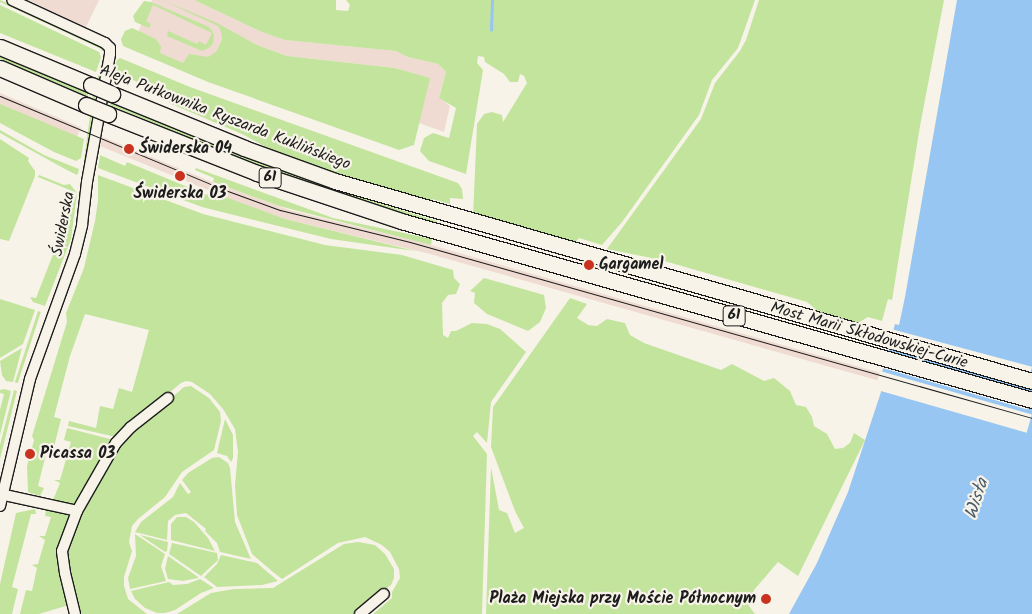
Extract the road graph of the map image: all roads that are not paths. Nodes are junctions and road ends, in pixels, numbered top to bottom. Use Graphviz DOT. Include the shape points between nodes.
graph roads {
  1 [pos="12,0"];
  2 [pos="0,47"];
  3 [pos="0,68"];
  4 [pos="441,213"];
  5 [pos="1032,382"];
  6 [pos="168,398"];
  7 [pos="1032,400"];
  8 [pos="2,494"];
  9 [pos="0,506"];
  10 [pos="77,511"];
  11 [pos="384,594"];
  12 [pos="75,614"];
  13 [pos="360,614"];
  1 -- 8 [label="street, Świderska" via="105,44 110,48 110,54 75,254 30,379"];
  2 -- 4 [label="main road, Aleja Pułkownika Ryszarda Kuklińskiego / 61, bridge" via="220,139 326,178"];
  3 -- 7 [label="main road, Most Marii Skłodowskiej-Curie / 61, bridge" via="86,106 328,198 436,232"];
  4 -- 5 [label="main road, Most Marii Skłodowskiej-Curie / 61"];
  6 -- 10 [label="street" via="131,427 116,444"];
  8 -- 9 [label="street, Świderska"];
  8 -- 10 [label="street"];
  10 -- 12 [label="street" via="62,551"];
  11 -- 13 [label="street"];
}
